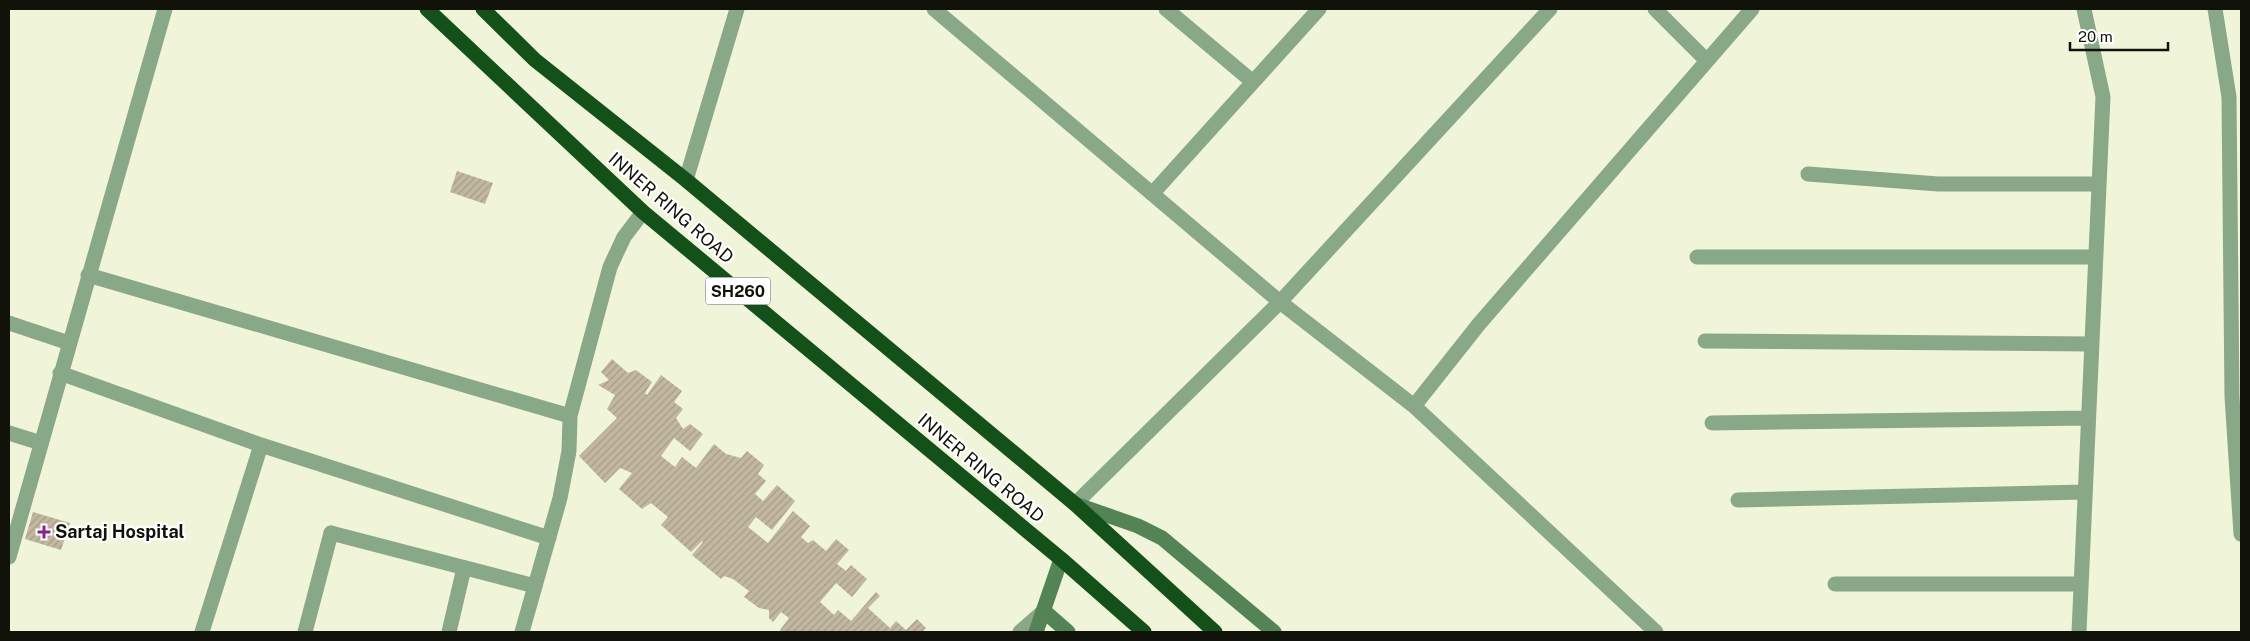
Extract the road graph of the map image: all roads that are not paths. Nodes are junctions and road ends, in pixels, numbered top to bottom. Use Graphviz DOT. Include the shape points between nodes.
graph roads {
  1 [pos="165,9"];
  2 [pos="427,9"];
  3 [pos="483,9"];
  4 [pos="738,9"];
  5 [pos="934,9"];
  6 [pos="1166,9"];
  7 [pos="1319,9"];
  8 [pos="1550,9"];
  9 [pos="1655,9"];
  10 [pos="1752,9"];
  11 [pos="2084,9"];
  12 [pos="2215,9"];
  13 [pos="1707,61"];
  14 [pos="1253,82"];
  15 [pos="1808,174"];
  16 [pos="686,180"];
  17 [pos="2099,184"];
  18 [pos="1152,194"];
  19 [pos="643,212"];
  20 [pos="1697,257"];
  21 [pos="2095,257"];
  22 [pos="2236,264"];
  23 [pos="88,275"];
  24 [pos="1280,302"];
  25 [pos="9,323"];
  26 [pos="1705,341"];
  27 [pos="68,343"];
  28 [pos="2091,344"];
  29 [pos="2237,358"];
  30 [pos="60,373"];
  31 [pos="1414,406"];
  32 [pos="570,416"];
  33 [pos="2088,418"];
  34 [pos="1712,423"];
  35 [pos="9,433"];
  36 [pos="41,443"];
  37 [pos="261,445"];
  38 [pos="2084,492"];
  39 [pos="1738,500"];
  40 [pos="1075,504"];
  41 [pos="2241,534"];
  42 [pos="549,538"];
  43 [pos="9,557"];
  44 [pos="1061,559"];
  45 [pos="464,568"];
  46 [pos="1835,584"];
  47 [pos="2081,584"];
  48 [pos="535,586"];
  49 [pos="1044,611"];
  50 [pos="202,632"];
  51 [pos="305,632"];
  52 [pos="449,632"];
  53 [pos="522,632"];
  54 [pos="1020,632"];
  55 [pos="1036,632"];
  56 [pos="1045,632"];
  57 [pos="1068,632"];
  58 [pos="1144,632"];
  59 [pos="1215,632"];
  60 [pos="1274,632"];
  61 [pos="1656,632"];
  62 [pos="2079,632"];
  1 -- 23 [label="street"];
  2 -- 19 [label="highway, INNER RING ROAD / SH260"];
  3 -- 16 [label="highway, INNER RING ROAD" via="535,60"];
  4 -- 16 [label="street"];
  5 -- 18 [label="street"];
  6 -- 14 [label="street"];
  7 -- 14 [label="street"];
  8 -- 24 [label="street"];
  9 -- 13 [label="street"];
  10 -- 13 [label="street"];
  11 -- 17 [label="street" via="2103,97"];
  12 -- 22 [label="street" via="2229,97"];
  13 -- 31 [label="street" via="1479,324"];
  14 -- 18 [label="street"];
  15 -- 17 [label="street" via="1938,184"];
  16 -- 40 [label="highway, INNER RING ROAD"];
  17 -- 21 [label="street"];
  18 -- 24 [label="street"];
  19 -- 32 [label="street" via="624,237 610,267"];
  19 -- 44 [label="highway, INNER RING ROAD / SH260"];
  20 -- 21 [label="street"];
  21 -- 28 [label="street"];
  22 -- 29 [label="street"];
  23 -- 27 [label="street"];
  23 -- 32 [label="street"];
  24 -- 31 [label="street"];
  24 -- 40 [label="street"];
  25 -- 27 [label="street"];
  26 -- 28 [label="street"];
  27 -- 30 [label="street"];
  28 -- 33 [label="street"];
  29 -- 41 [label="street" via="2232,397"];
  30 -- 36 [label="street"];
  30 -- 37 [label="street"];
  31 -- 61 [label="street"];
  32 -- 42 [label="street" via="569,451"];
  33 -- 34 [label="street"];
  33 -- 38 [label="street"];
  35 -- 36 [label="street"];
  36 -- 43 [label="street"];
  37 -- 42 [label="street"];
  37 -- 50 [label="street"];
  38 -- 39 [label="street"];
  38 -- 47 [label="street"];
  40 -- 59 [label="highway, INNER RING ROAD"];
  40 -- 60 [label="street" via="1162,538"];
  42 -- 48 [label="street"];
  44 -- 49 [label="street"];
  44 -- 58 [label="highway, SH260"];
  45 -- 48 [label="street"];
  45 -- 51 [label="street" via="331,534"];
  45 -- 52 [label="street"];
  46 -- 47 [label="street"];
  47 -- 62 [label="street"];
  48 -- 53 [label="street"];
  49 -- 54 [label="street"];
  49 -- 55 [label="street"];
  49 -- 56 [label="street"];
  49 -- 57 [label="street"];
}
